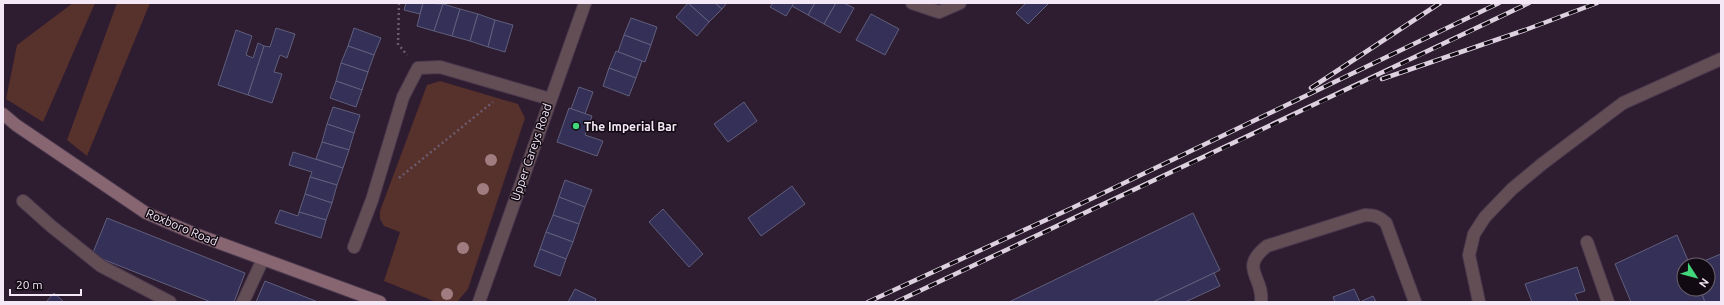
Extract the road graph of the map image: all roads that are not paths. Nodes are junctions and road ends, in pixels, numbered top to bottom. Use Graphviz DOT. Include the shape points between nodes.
graph roads {
  1 [pos="585,3"];
  2 [pos="912,3"];
  3 [pos="960,3"];
  4 [pos="1721,59"];
  5 [pos="550,99"];
  6 [pos="3,114"];
  7 [pos="23,201"];
  8 [pos="1588,242"];
  9 [pos="354,247"];
  10 [pos="263,259"];
  11 [pos="170,302"];
  12 [pos="243,302"];
  13 [pos="380,302"];
  14 [pos="479,302"];
  15 [pos="1261,302"];
  16 [pos="1415,302"];
  17 [pos="1479,302"];
  18 [pos="1608,302"];
  1 -- 5 [label="street, Upper Careys Road"];
  2 -- 3 [label="street" via="939,12"];
  4 -- 17 [label="street" via="1622,103 1542,164 1485,216 1474,234 1469,255"];
  5 -- 9 [label="street" via="440,67 418,68 403,97 372,200"];
  5 -- 14 [label="street, Upper Careys Road"];
  6 -- 10 [label="main road, Roxboro Road" via="146,213"];
  7 -- 11 [label="street" via="101,266"];
  8 -- 18 [label="street"];
  10 -- 12 [label="street"];
  10 -- 13 [label="main road, Roxboro Road"];
  15 -- 16 [label="street" via="1253,263 1257,254 1267,246 1365,215 1381,218 1386,223"];
}
